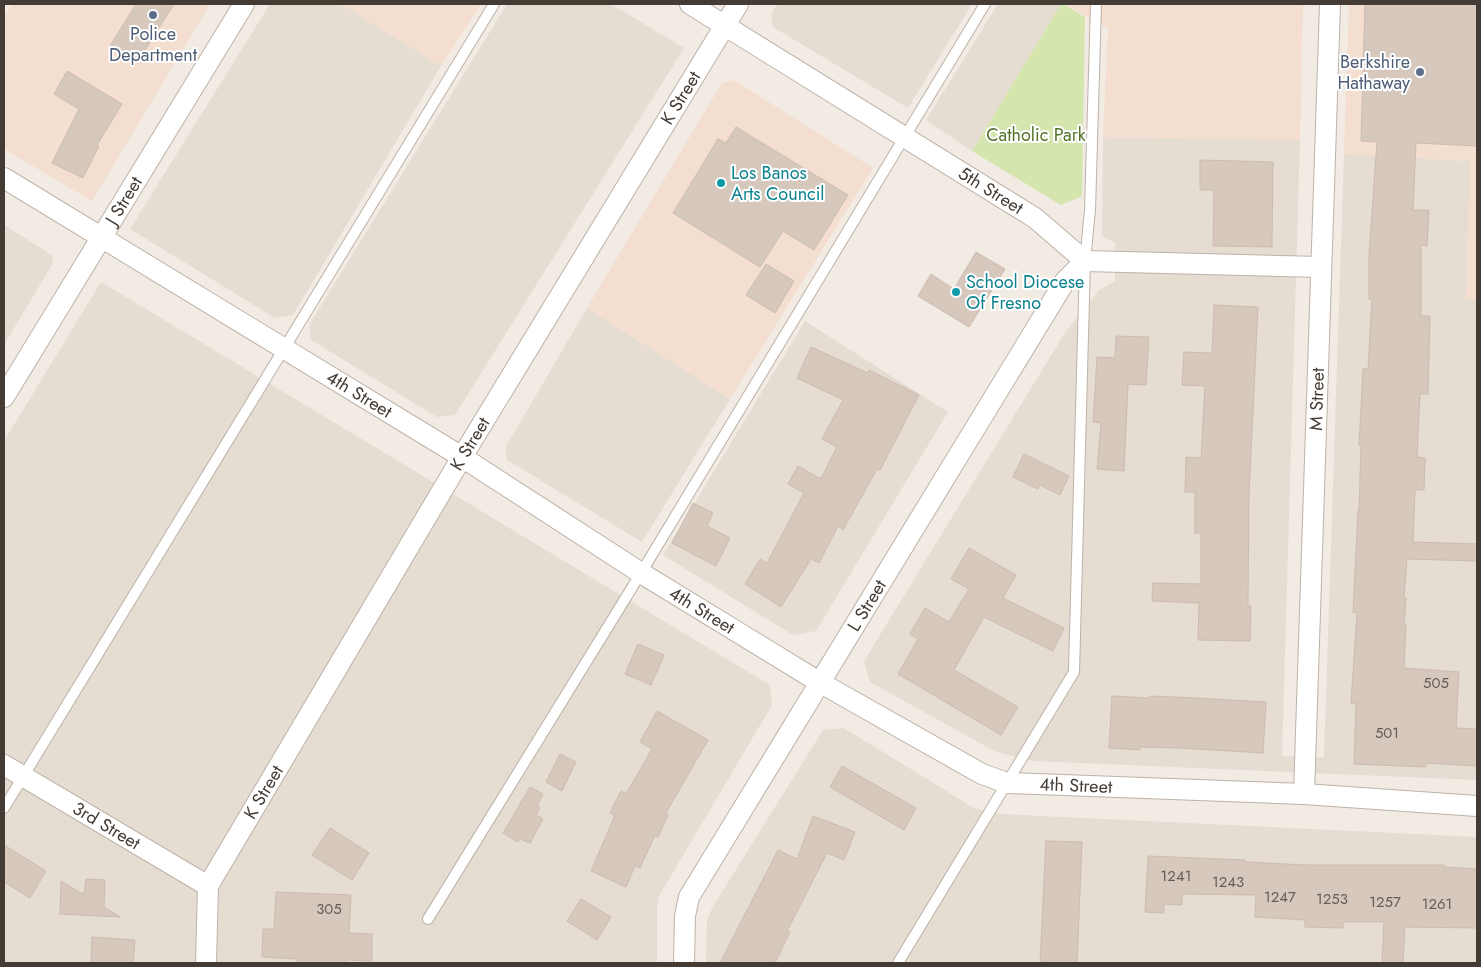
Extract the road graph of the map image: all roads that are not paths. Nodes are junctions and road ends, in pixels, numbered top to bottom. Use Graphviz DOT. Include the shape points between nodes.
graph roads {
  1 [pos="244,4"];
  2 [pos="494,4"];
  3 [pos="690,4"];
  4 [pos="738,4"];
  5 [pos="985,4"];
  6 [pos="1096,4"];
  7 [pos="1330,4"];
  8 [pos="725,25"];
  9 [pos="905,137"];
  10 [pos="4,178"];
  11 [pos="101,237"];
  12 [pos="1085,261"];
  13 [pos="1321,267"];
  14 [pos="284,348"];
  15 [pos="4,397"];
  16 [pos="462,457"];
  17 [pos="641,573"];
  18 [pos="819,682"];
  19 [pos="4,766"];
  20 [pos="23,777"];
  21 [pos="1007,783"];
  22 [pos="1304,794"];
  23 [pos="1477,806"];
  24 [pos="4,808"];
  25 [pos="208,886"];
  26 [pos="428,919"];
  27 [pos="206,963"];
  28 [pos="684,963"];
  29 [pos="898,963"];
  1 -- 11 [label="street, J Street"];
  2 -- 14 [label="lane"];
  3 -- 8 [label="street, 5th Street"];
  4 -- 8 [label="street, K Street"];
  5 -- 9 [label="lane"];
  6 -- 12 [label="lane" via="1090,210"];
  7 -- 13 [label="street, M Street"];
  8 -- 9 [label="street, 5th Street"];
  8 -- 16 [label="street, K Street"];
  9 -- 12 [label="street, 5th Street" via="1035,218"];
  9 -- 17 [label="lane"];
  10 -- 11 [label="street, 4th Street"];
  11 -- 14 [label="street, 4th Street"];
  11 -- 15 [label="street, J Street"];
  12 -- 13 [label="street"];
  12 -- 18 [label="street, L Street" via="1066,281"];
  12 -- 21 [label="lane" via="1074,672"];
  13 -- 22 [label="street, M Street"];
  14 -- 16 [label="street, 4th Street"];
  14 -- 20 [label="lane"];
  16 -- 17 [label="street, 4th Street"];
  16 -- 25 [label="street, K Street"];
  17 -- 18 [label="street, 4th Street"];
  17 -- 26 [label="lane"];
  18 -- 21 [label="street, 4th Street" via="982,774"];
  18 -- 28 [label="street, L Street" via="689,897 685,916"];
  19 -- 20 [label="street, 3rd Street"];
  20 -- 24 [label="lane"];
  20 -- 25 [label="street, 3rd Street"];
  21 -- 22 [label="street, 4th Street"];
  21 -- 29 [label="lane"];
  22 -- 23 [label="street, 4th Street"];
  25 -- 27 [label="street"];
}
